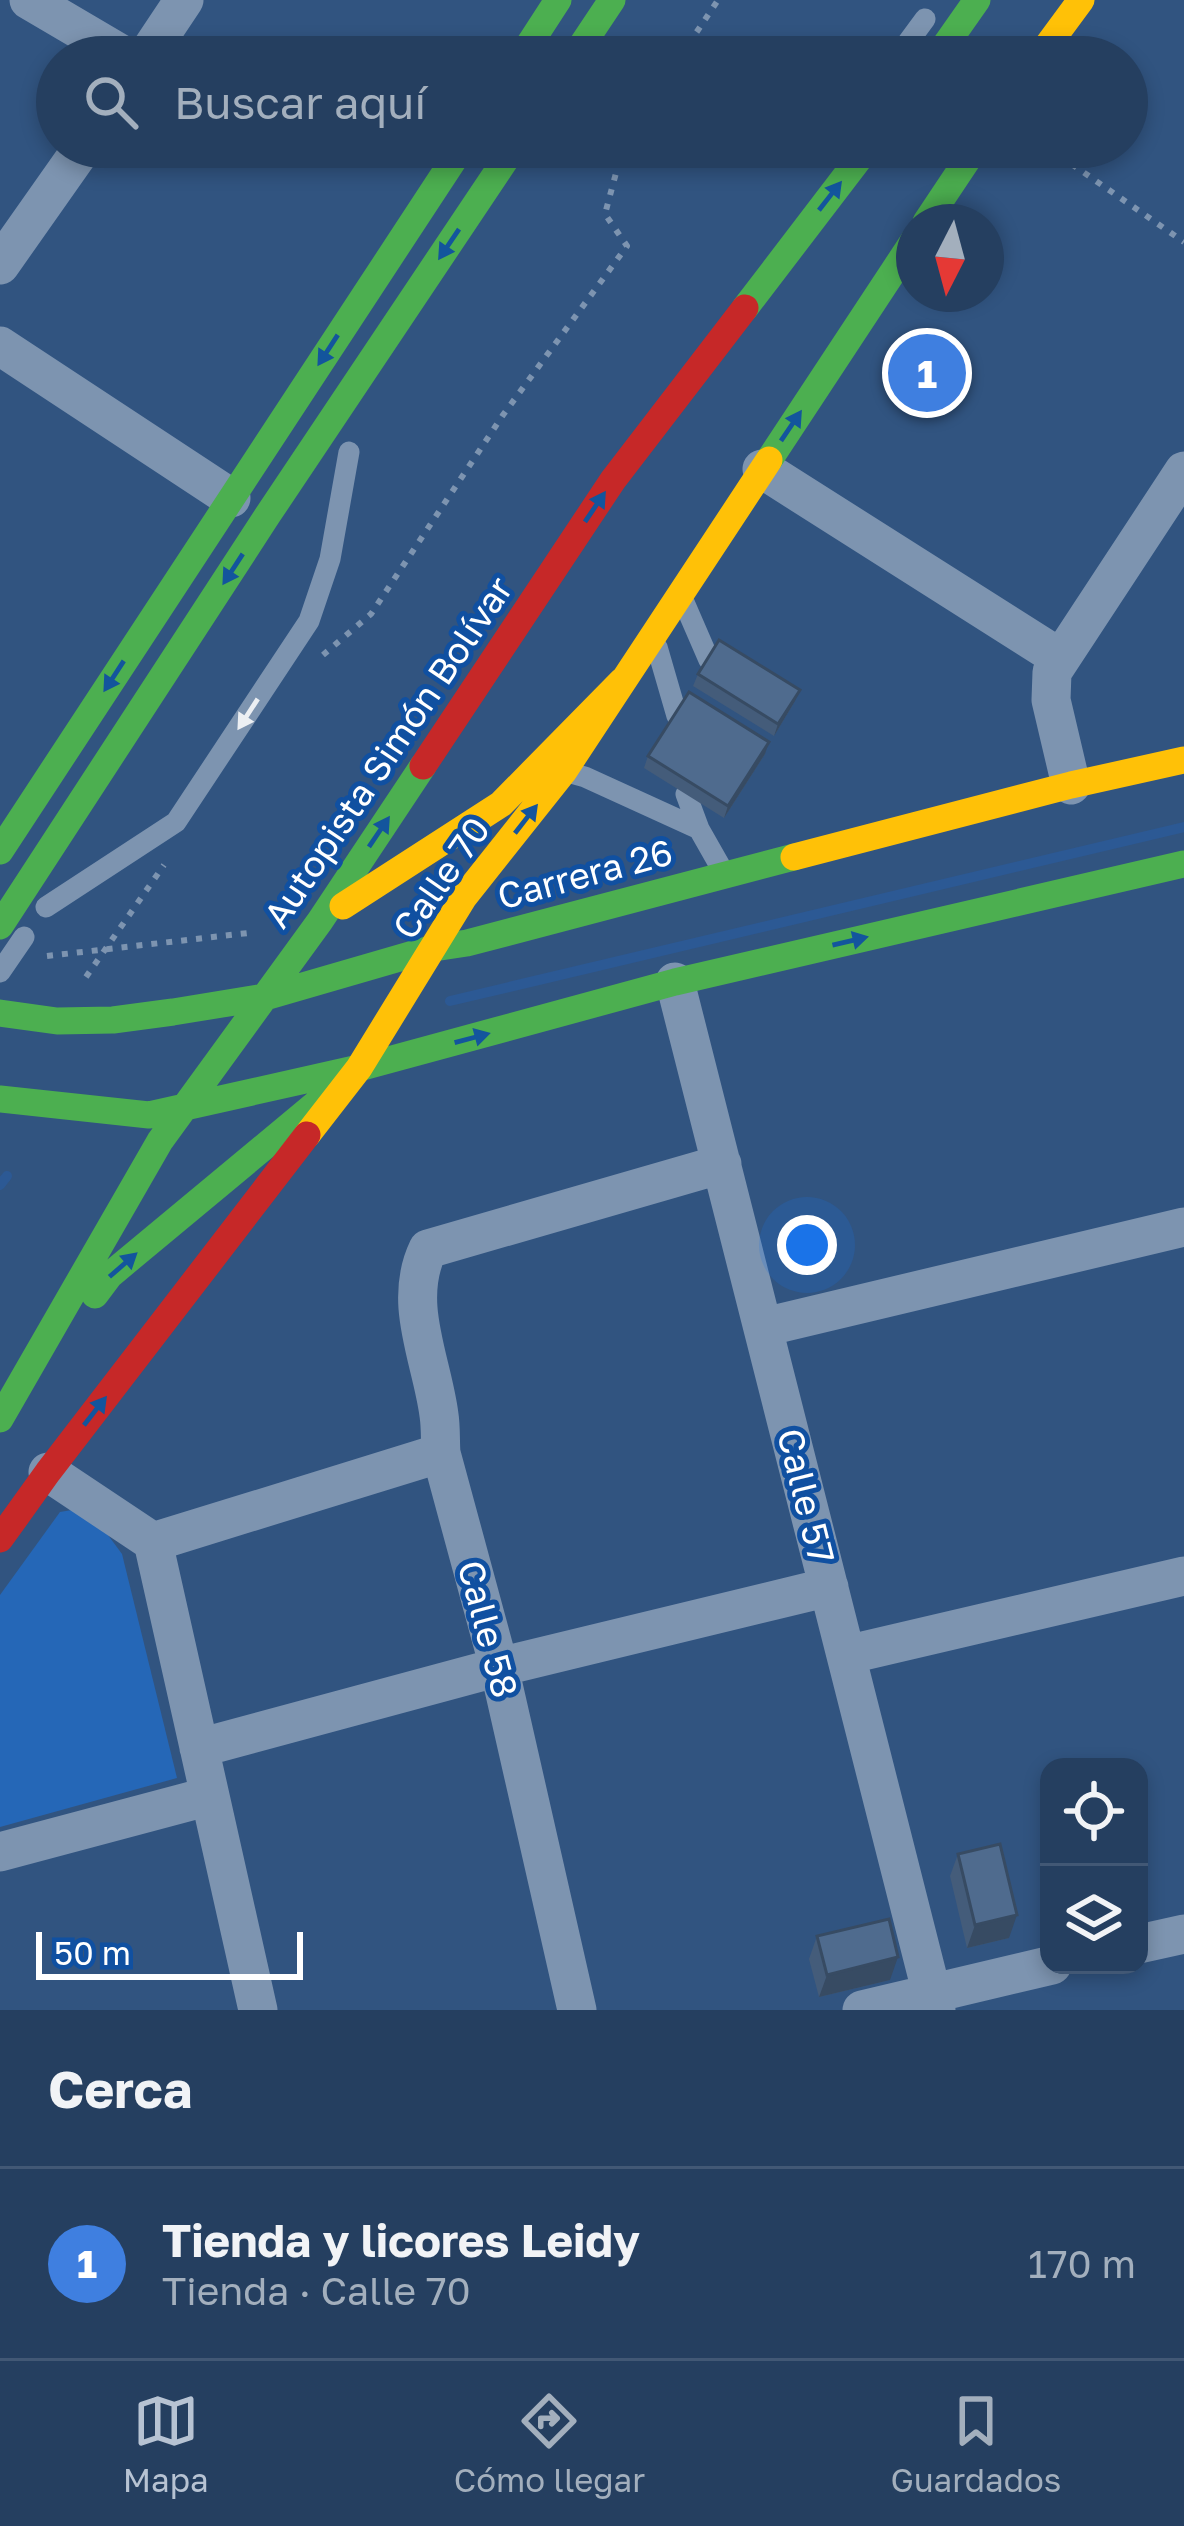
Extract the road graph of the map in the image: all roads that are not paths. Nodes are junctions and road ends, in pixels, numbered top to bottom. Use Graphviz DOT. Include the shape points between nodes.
graph roads {
  1 [pos="29,0"];
  2 [pos="184,0"];
  3 [pos="558,0"];
  4 [pos="612,0"];
  5 [pos="938,0"];
  6 [pos="977,0"];
  7 [pos="1081,0"];
  8 [pos="90,36"];
  9 [pos="160,36"];
  10 [pos="535,36"];
  11 [pos="588,36"];
  12 [pos="912,36"];
  13 [pos="952,36"];
  14 [pos="1054,36"];
  15 [pos="68,168"];
  16 [pos="448,168"];
  17 [pos="500,168"];
  18 [pos="852,168"];
  19 [pos="962,168"];
  20 [pos="938,204"];
  21 [pos="0,265"];
  22 [pos="896,267"];
  23 [pos="0,346"];
  24 [pos="762,470"];
  25 [pos="1184,471"];
  26 [pos="231,498"];
  27 [pos="316,502"];
  28 [pos="680,593"];
  29 [pos="652,635"];
  30 [pos="1060,658"];
  31 [pos="709,660"];
  32 [pos="622,681"];
  33 [pos="677,716"];
  34 [pos="1184,760"];
  35 [pos="564,771"];
  36 [pos="1071,785"];
  37 [pos="686,794"];
  38 [pos="699,829"];
  39 [pos="0,851"];
  40 [pos="1184,863"];
  41 [pos="72,868"];
  42 [pos="724,874"];
  43 [pos="46,907"];
  44 [pos="320,922"];
  45 [pos="0,926"];
  46 [pos="434,948"];
  47 [pos="0,972"];
  48 [pos="675,982"];
  49 [pos="238,1001"];
  50 [pos="0,1013"];
  51 [pos="359,1068"];
  52 [pos="0,1099"];
  53 [pos="160,1112"];
  54 [pos="722,1164"];
  55 [pos="1184,1227"];
  56 [pos="764,1327"];
  57 [pos="0,1421"];
  58 [pos="441,1454"];
  59 [pos="48,1472"];
  60 [pos="0,1539"];
  61 [pos="153,1541"];
  62 [pos="1184,1576"];
  63 [pos="829,1587"];
  64 [pos="846,1655"];
  65 [pos="499,1667"];
  66 [pos="199,1748"];
  67 [pos="210,1796"];
  68 [pos="0,1852"];
  69 [pos="1184,1934"];
  70 [pos="1148,1942"];
  71 [pos="1040,1969"];
  72 [pos="934,2002"];
  73 [pos="258,2010"];
  74 [pos="578,2010"];
  75 [pos="862,2010"];
  1 -- 8 [label="street"];
  2 -- 9 [label="street"];
  3 -- 10 [label="main road"];
  4 -- 11 [label="main road"];
  5 -- 12 [label="lane"];
  6 -- 13 [label="main road"];
  7 -- 14 [label="main road"];
  15 -- 21 [label="street"];
  16 -- 26 [label="main road, one-way"];
  17 -- 45 [label="main road, one-way"];
  44 -- 18 [label="main road, Autopista Simón Bolívar, one-way" via="613,480"];
  19 -- 20 [label="main road"];
  24 -- 22 [label="main road, Calle 70, one-way"];
  23 -- 26 [label="street"];
  24 -- 28 [label="main road, Calle 70"];
  24 -- 30 [label="street"];
  25 -- 30 [label="street"];
  26 -- 39 [label="main road, one-way"];
  27 -- 43 [label="lane, one-way" via="355,442 309,621 176,822"];
  28 -- 29 [label="main road, Calle 70"];
  28 -- 31 [label="lane"];
  29 -- 32 [label="main road, Calle 70"];
  29 -- 33 [label="lane"];
  30 -- 36 [label="street" via="1050,692"];
  32 -- 35 [label="main road, Calle 70"];
  32 -- 44 [label="main road" via="501,804"];
  34 -- 36 [label="main road, Carrera 26"];
  35 -- 38 [label="lane"];
  46 -- 35 [label="main road, Calle 70, one-way" via="464,897"];
  36 -- 42 [label="main road, Carrera 26"];
  37 -- 38 [label="lane"];
  38 -- 42 [label="lane"];
  48 -- 40 [label="main road, one-way"];
  41 -- 43 [label="lane"];
  42 -- 46 [label="main road, Carrera 26"];
  43 -- 47 [label="lane"];
  44 -- 49 [label="main road, Autopista Simón Bolívar"];
  46 -- 49 [label="main road, Carrera 26"];
  46 -- 51 [label="main road, Calle 70"];
  51 -- 48 [label="main road, one-way"];
  48 -- 54 [label="street, Calle 57"];
  49 -- 50 [label="main road, Carrera 26" via="113,1020"];
  49 -- 53 [label="main road, Autopista Simón Bolívar"];
  51 -- 53 [label="main road"];
  57 -- 51 [label="main road, one-way" via="110,1275"];
  59 -- 51 [label="main road, Calle 70, one-way"];
  52 -- 53 [label="main road"];
  53 -- 57 [label="main road, Autopista Simón Bolívar" via="160,1142"];
  54 -- 56 [label="street, Calle 57"];
  54 -- 58 [label="street, Calle 58" via="428,1249 416,1300"];
  55 -- 56 [label="street"];
  56 -- 63 [label="street, Calle 57"];
  58 -- 61 [label="street"];
  58 -- 65 [label="street, Calle 58"];
  59 -- 60 [label="main road, Calle 70"];
  59 -- 61 [label="street"];
  61 -- 66 [label="street"];
  62 -- 64 [label="street"];
  63 -- 64 [label="street, Calle 57"];
  63 -- 65 [label="street"];
  64 -- 72 [label="street, Calle 57"];
  65 -- 66 [label="street"];
  65 -- 74 [label="street, Calle 58"];
  66 -- 67 [label="street"];
  67 -- 68 [label="street"];
  67 -- 73 [label="street"];
  69 -- 70 [label="street"];
  71 -- 72 [label="street"];
  72 -- 75 [label="street"];
}
